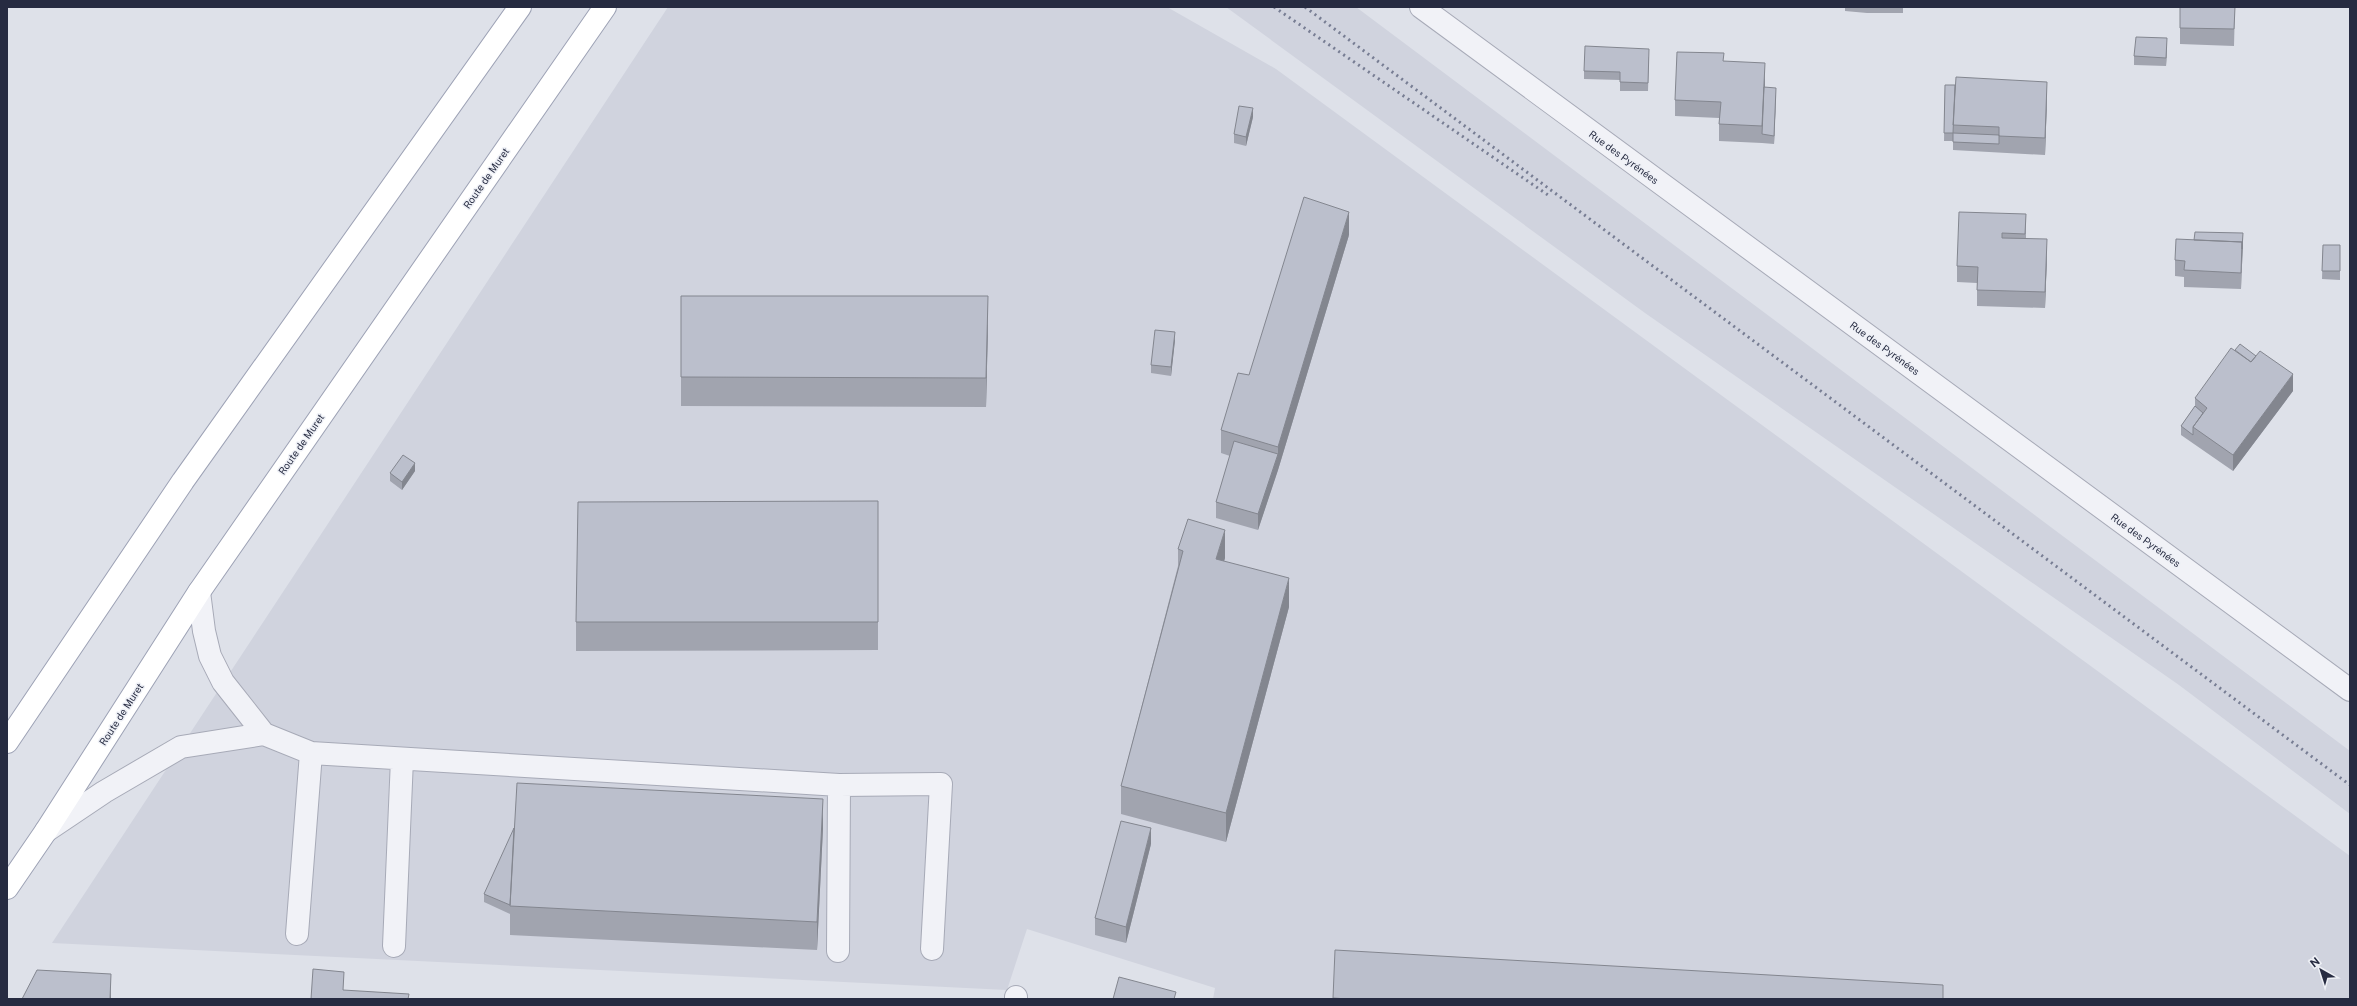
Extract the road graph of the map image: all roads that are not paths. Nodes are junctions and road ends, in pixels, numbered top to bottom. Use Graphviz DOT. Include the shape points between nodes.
graph roads {
  1 [pos="520,7"];
  2 [pos="605,7"];
  3 [pos="1421,7"];
  4 [pos="199,592"];
  5 [pos="2350,690"];
  6 [pos="264,734"];
  7 [pos="7,742"];
  8 [pos="311,753"];
  9 [pos="402,759"];
  10 [pos="839,785"];
  11 [pos="46,832"];
  12 [pos="7,888"];
  13 [pos="297,934"];
  14 [pos="394,946"];
  15 [pos="932,949"];
  16 [pos="838,951"];
  1 -- 7 [label="main road" via="183,481"];
  2 -- 4 [label="main road, Route de Muret"];
  3 -- 5 [label="street, Rue des Pyrénées"];
  4 -- 6 [label="street" via="210,656 224,682"];
  4 -- 11 [label="main road, Route de Muret"];
  6 -- 8 [label="street"];
  6 -- 11 [label="street" via="181,747 110,788"];
  8 -- 9 [label="street"];
  8 -- 13 [label="street"];
  9 -- 10 [label="street"];
  9 -- 14 [label="street"];
  10 -- 15 [label="street" via="941,784"];
  10 -- 16 [label="street"];
  11 -- 12 [label="main road, Route de Muret"];
}
